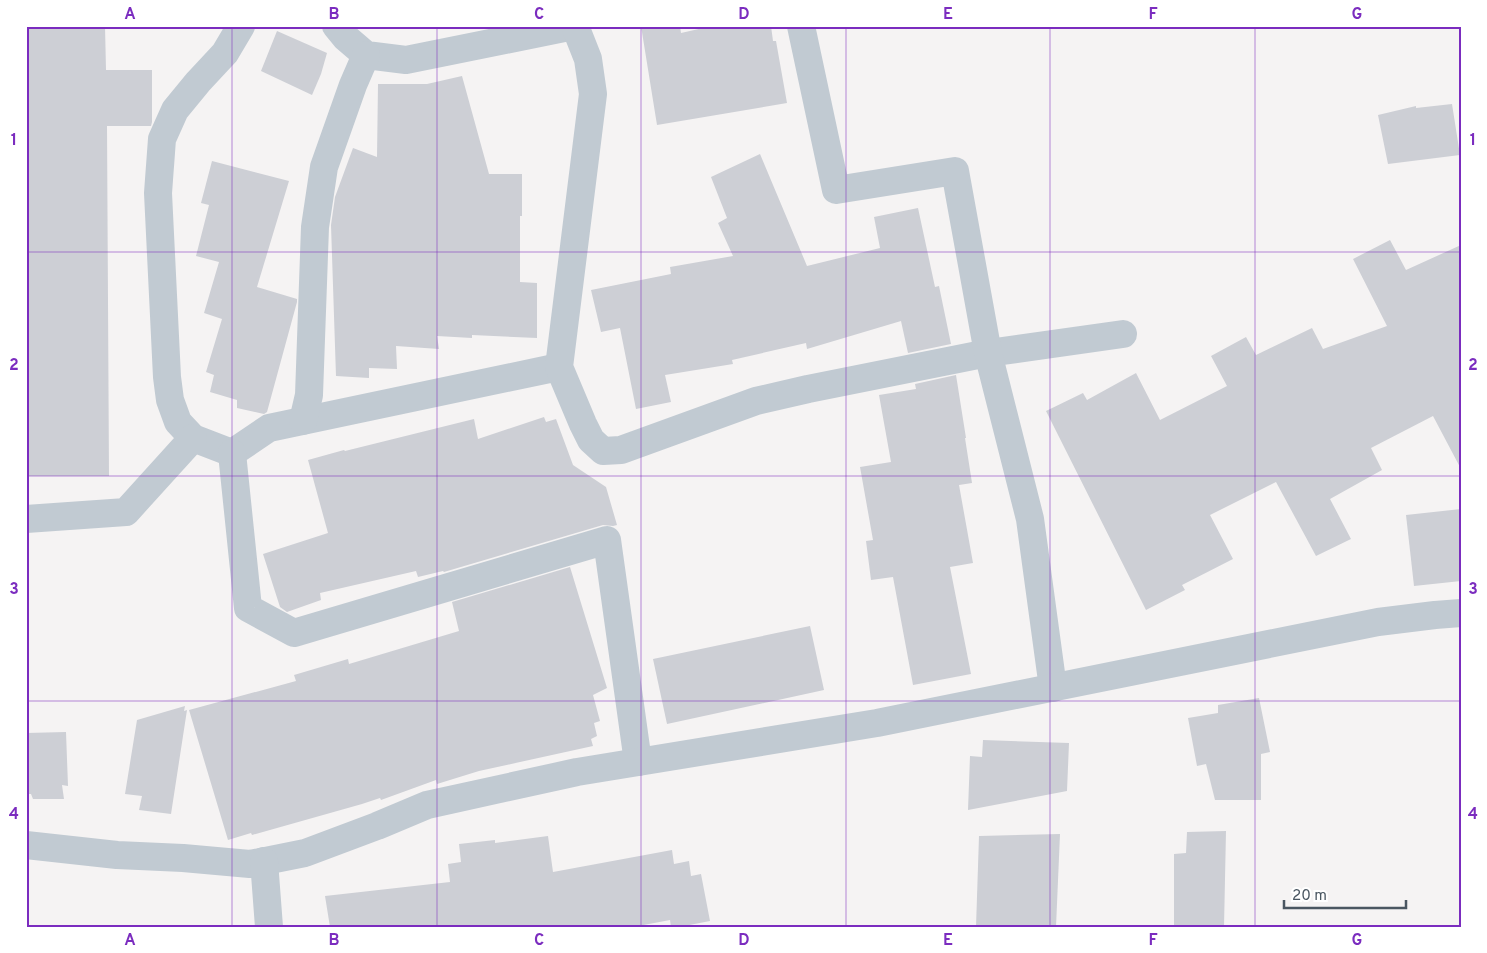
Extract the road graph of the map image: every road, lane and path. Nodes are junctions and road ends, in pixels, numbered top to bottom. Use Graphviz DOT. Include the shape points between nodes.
graph roads {
  1 [pos="241,26"];
  2 [pos="336,26"];
  3 [pos="574,26"];
  4 [pos="801,26"];
  5 [pos="366,55"];
  6 [pos="1123,334"];
  7 [pos="988,353"];
  8 [pos="559,367"];
  9 [pos="304,421"];
  10 [pos="193,438"];
  11 [pos="232,453"];
  12 [pos="26,519"];
  13 [pos="1461,613"];
  14 [pos="1053,688"];
  15 [pos="638,762"];
  16 [pos="26,845"];
  17 [pos="264,861"];
  18 [pos="269,927"];
  1 -- 10 [label="street" via="225,53 175,110 162,140 158,193 167,377 170,400 178,422"];
  2 -- 5 [label="street"];
  3 -- 5 [label="street" via="406,60"];
  3 -- 8 [label="street" via="588,59 594,94"];
  4 -- 7 [label="street" via="836,190 955,172"];
  5 -- 9 [label="street" via="324,167 315,227 309,395"];
  6 -- 7 [label="street"];
  7 -- 8 [label="street" via="756,401 620,450 603,451 591,440"];
  7 -- 14 [label="street" via="1030,519"];
  8 -- 9 [label="street"];
  9 -- 11 [label="street" via="269,428"];
  10 -- 11 [label="street"];
  10 -- 12 [label="street" via="126,512"];
  11 -- 15 [label="street" via="248,608 294,633 608,540"];
  13 -- 14 [label="street" via="1378,622"];
  14 -- 15 [label="street" via="877,723"];
  15 -- 17 [label="street" via="427,805 304,853"];
  16 -- 17 [label="street" via="250,864"];
  17 -- 18 [label="street"];
}
